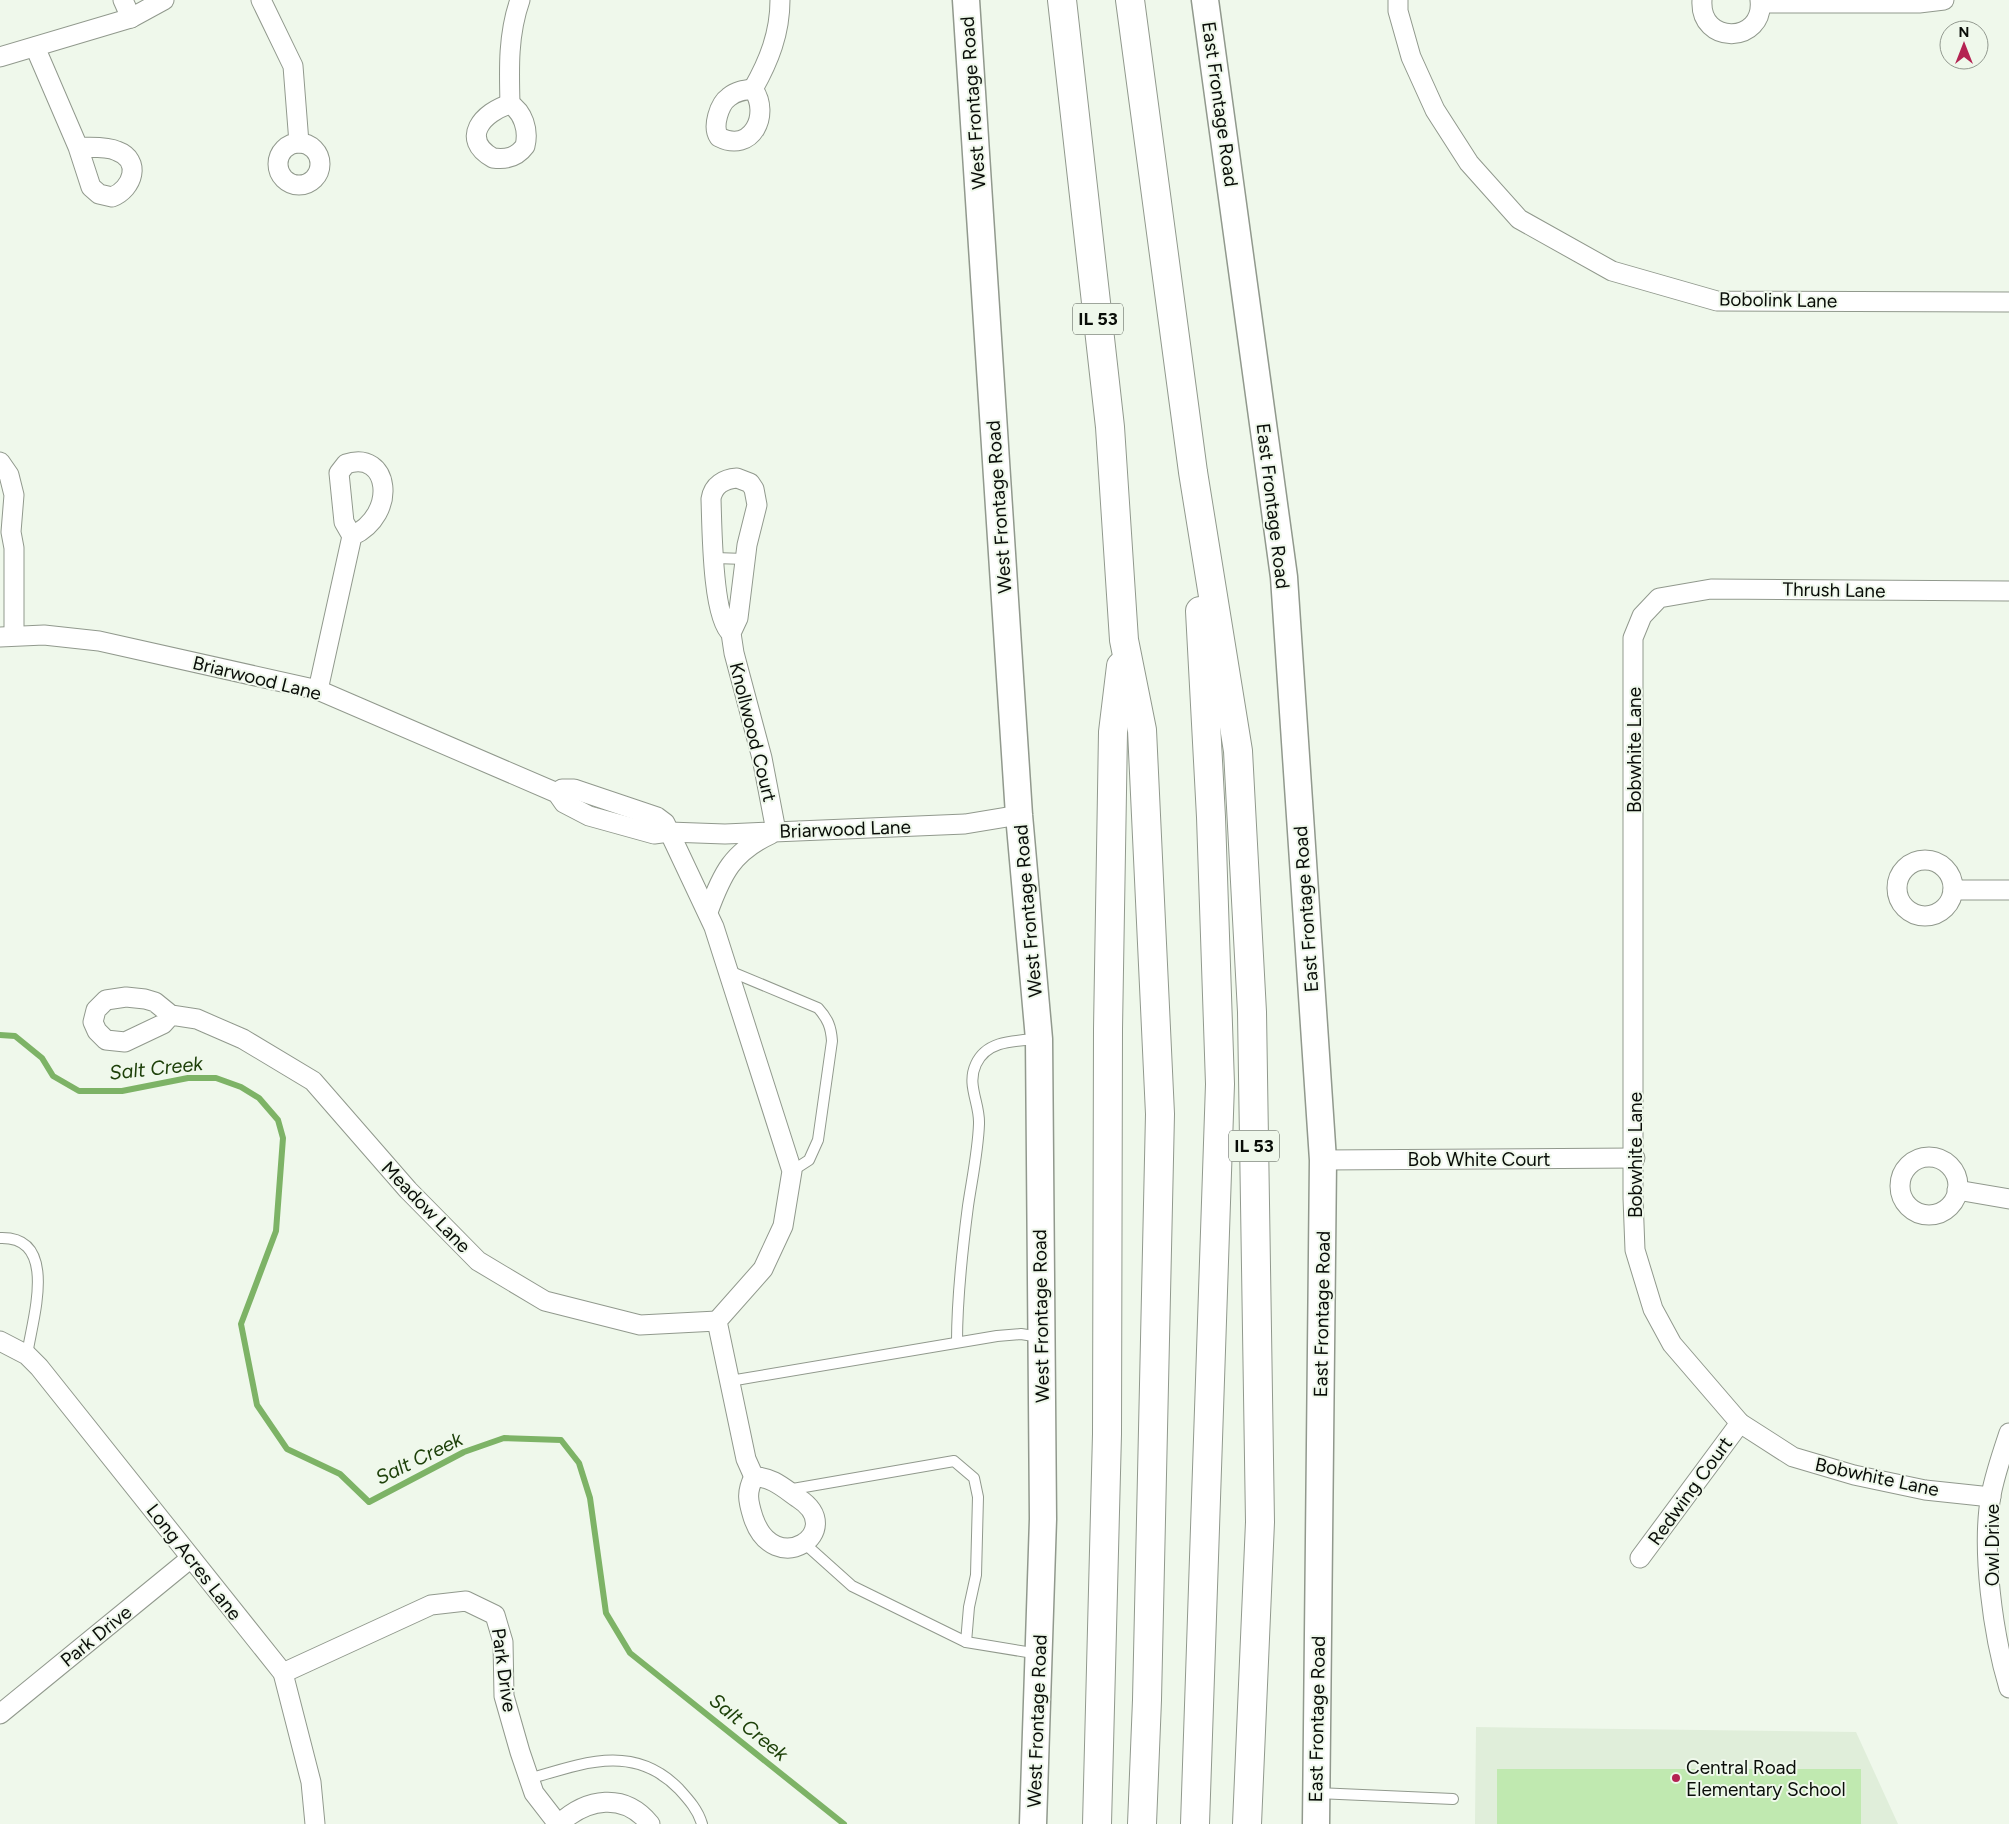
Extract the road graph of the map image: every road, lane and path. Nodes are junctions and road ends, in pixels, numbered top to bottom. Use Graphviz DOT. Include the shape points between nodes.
graph roads {
  1 [pos="123,0"];
  2 [pos="164,0"];
  3 [pos="261,0"];
  4 [pos="520,0"];
  5 [pos="780,0"];
  6 [pos="966,0"];
  7 [pos="1062,0"];
  8 [pos="1130,0"];
  9 [pos="1205,0"];
  10 [pos="1398,0"];
  11 [pos="1702,0"];
  12 [pos="1944,0"];
  13 [pos="1760,1"];
  14 [pos="131,18"];
  15 [pos="35,48"];
  16 [pos="0,57"];
  17 [pos="753,89"];
  18 [pos="510,104"];
  19 [pos="299,143"];
  20 [pos="78,147"];
  21 [pos="2009,302"];
  22 [pos="0,462"];
  23 [pos="1193,472"];
  24 [pos="6,530"];
  25 [pos="352,536"];
  26 [pos="715,558"];
  27 [pos="745,559"];
  28 [pos="2009,591"];
  29 [pos="1660,598"];
  30 [pos="731,633"];
  31 [pos="7,636"];
  32 [pos="1124,640"];
  33 [pos="318,690"];
  34 [pos="557,793"];
  35 [pos="607,800"];
  36 [pos="1020,815"];
  37 [pos="599,819"];
  38 [pos="776,831"];
  39 [pos="669,832"];
  40 [pos="1952,890"];
  41 [pos="2009,890"];
  42 [pos="708,912"];
  43 [pos="727,970"];
  44 [pos="171,1015"];
  45 [pos="1038,1039"];
  46 [pos="1635,1158"];
  47 [pos="1324,1160"];
  48 [pos="792,1171"];
  49 [pos="1958,1190"];
  50 [pos="2009,1199"];
  51 [pos="0,1238"];
  52 [pos="717,1322"];
  53 [pos="1041,1338"];
  54 [pos="0,1341"];
  55 [pos="957,1342"];
  56 [pos="27,1355"];
  57 [pos="730,1381"];
  58 [pos="1740,1423"];
  59 [pos="2009,1433"];
  60 [pos="754,1476"];
  61 [pos="786,1490"];
  62 [pos="1991,1497"];
  63 [pos="804,1544"];
  64 [pos="191,1558"];
  65 [pos="1640,1558"];
  66 [pos="966,1642"];
  67 [pos="1040,1654"];
  68 [pos="282,1673"];
  69 [pos="2009,1688"];
  70 [pos="0,1714"];
  71 [pos="529,1779"];
  72 [pos="1316,1793"];
  73 [pos="1453,1799"];
  74 [pos="315,1824"];
  75 [pos="559,1824"];
  76 [pos="650,1824"];
  77 [pos="702,1824"];
  78 [pos="1033,1824"];
  79 [pos="1097,1824"];
  80 [pos="1142,1824"];
  81 [pos="1196,1824"];
  82 [pos="1247,1824"];
  83 [pos="1316,1824"];
  1 -- 14 [label="street"];
  2 -- 14 [label="street"];
  3 -- 19 [label="street" via="293,66"];
  4 -- 18 [label="street" via="513,20 509,54"];
  5 -- 17 [label="street" via="777,33"];
  6 -- 36 [label="street, West Frontage Road"];
  7 -- 32 [label="highway, IL 53" via="1110,427"];
  8 -- 23 [label="highway, IL 53"];
  9 -- 47 [label="street, East Frontage Road" via="1284,577"];
  10 -- 21 [label="street, Bobolink Lane" via="1411,57 1435,110 1469,163 1519,218 1612,272 1717,301"];
  11 -- 13 [label="street" via="1704,17 1710,26 1728,34 1743,31 1755,22"];
  12 -- 13 [label="street" via="1919,3"];
  14 -- 15 [label="street"];
  15 -- 16 [label="street"];
  15 -- 20 [label="street"];
  22 -- 24 [label="street" via="14,495"];
  23 -- 81 [label="highway, IL 53" via="1211,817 1220,1084"];
  23 -- 82 [label="highway, IL 53" via="1238,751 1252,1012 1260,1522"];
  24 -- 31 [label="street" via="14,548"];
  25 -- 33 [label="street"];
  26 -- 27 [label="lane"];
  26 -- 27 [label="street, Knollwood Court" via="712,494 723,482 737,478 754,489 757,505"];
  26 -- 30 [label="street, Knollwood Court" via="718,604 724,625"];
  27 -- 30 [label="street, Knollwood Court" via="738,618"];
  28 -- 29 [label="street, Thrush Lane" via="1711,589"];
  29 -- 46 [label="street, Bobwhite Lane" via="1642,616 1633,638"];
  30 -- 38 [label="street, Knollwood Court" via="762,758"];
  31 -- 33 [label="street, Briarwood Lane" via="44,635 99,640"];
  32 -- 79 [label="highway, IL 53" via="1113,732 1107,1434"];
  32 -- 80 [label="highway, IL 53" via="1142,730 1160,1114"];
  33 -- 34 [label="street, Briarwood Lane"];
  34 -- 35 [label="street, Briarwood Lane" via="562,789 574,789"];
  34 -- 37 [label="street, Briarwood Lane" via="564,803"];
  35 -- 37 [label="lane"];
  35 -- 39 [label="street, Briarwood Lane" via="662,819"];
  36 -- 38 [label="street, Briarwood Lane" via="965,824"];
  36 -- 45 [label="street, West Frontage Road"];
  37 -- 39 [label="street, Briarwood Lane" via="649,833"];
  38 -- 39 [label="street, Briarwood Lane" via="725,834"];
  38 -- 42 [label="street" via="736,856 723,875"];
  39 -- 42 [label="street"];
  40 -- 41 [label="street"];
  42 -- 43 [label="street"];
  43 -- 48 [label="street"];
  43 -- 48 [label="lane" via="818,1008 832,1029 818,1140 809,1160"];
  44 -- 52 [label="street, Meadow Lane" via="198,1019 243,1039 313,1080 408,1190 478,1261 545,1301 640,1325"];
  45 -- 53 [label="street, West Frontage Road"];
  45 -- 55 [label="lane" via="997,1044 986,1050 976,1064 972,1079 980,1122 958,1300"];
  46 -- 47 [label="street, Bob White Court"];
  46 -- 58 [label="street, Bobwhite Lane" via="1635,1250 1654,1310 1672,1344"];
  47 -- 72 [label="street, East Frontage Road"];
  48 -- 52 [label="street" via="783,1226 763,1268"];
  49 -- 50 [label="street"];
  51 -- 56 [label="lane" via="25,1243 38,1265"];
  52 -- 57 [label="street"];
  53 -- 55 [label="lane" via="1021,1334"];
  53 -- 67 [label="street, West Frontage Road" via="1043,1519"];
  54 -- 56 [label="street, Long Acres Lane"];
  55 -- 57 [label="lane"];
  56 -- 64 [label="street, Long Acres Lane" via="48,1377"];
  57 -- 60 [label="street" via="746,1459"];
  58 -- 62 [label="street, Bobwhite Lane" via="1793,1457 1854,1475 1924,1490"];
  58 -- 65 [label="street, Redwing Court"];
  59 -- 62 [label="street, Owl Drive"];
  60 -- 61 [label="street" via="767,1478"];
  60 -- 63 [label="street" via="747,1496 758,1530 766,1540 781,1547"];
  61 -- 63 [label="street" via="806,1503 815,1516 812,1534"];
  61 -- 66 [label="lane" via="954,1461 974,1478 978,1496 976,1575"];
  62 -- 69 [label="street, Owl Drive" via="1988,1539 1991,1585 2000,1658"];
  63 -- 66 [label="lane" via="852,1586"];
  64 -- 68 [label="street, Long Acres Lane"];
  64 -- 70 [label="street, Park Drive"];
  66 -- 67 [label="lane"];
  67 -- 78 [label="street, West Frontage Road"];
  68 -- 71 [label="street, Park Drive" via="431,1605 466,1601 495,1615 503,1642 504,1696"];
  68 -- 74 [label="street, Long Acres Lane" via="310,1782"];
  71 -- 75 [label="street, Park Drive" via="534,1793"];
  71 -- 77 [label="lane" via="585,1763 630,1761 669,1778 691,1801"];
  72 -- 73 [label="lane"];
  72 -- 83 [label="street, East Frontage Road"];
  75 -- 76 [label="street, Park Drive" via="590,1804 609,1802 628,1806"];
}
